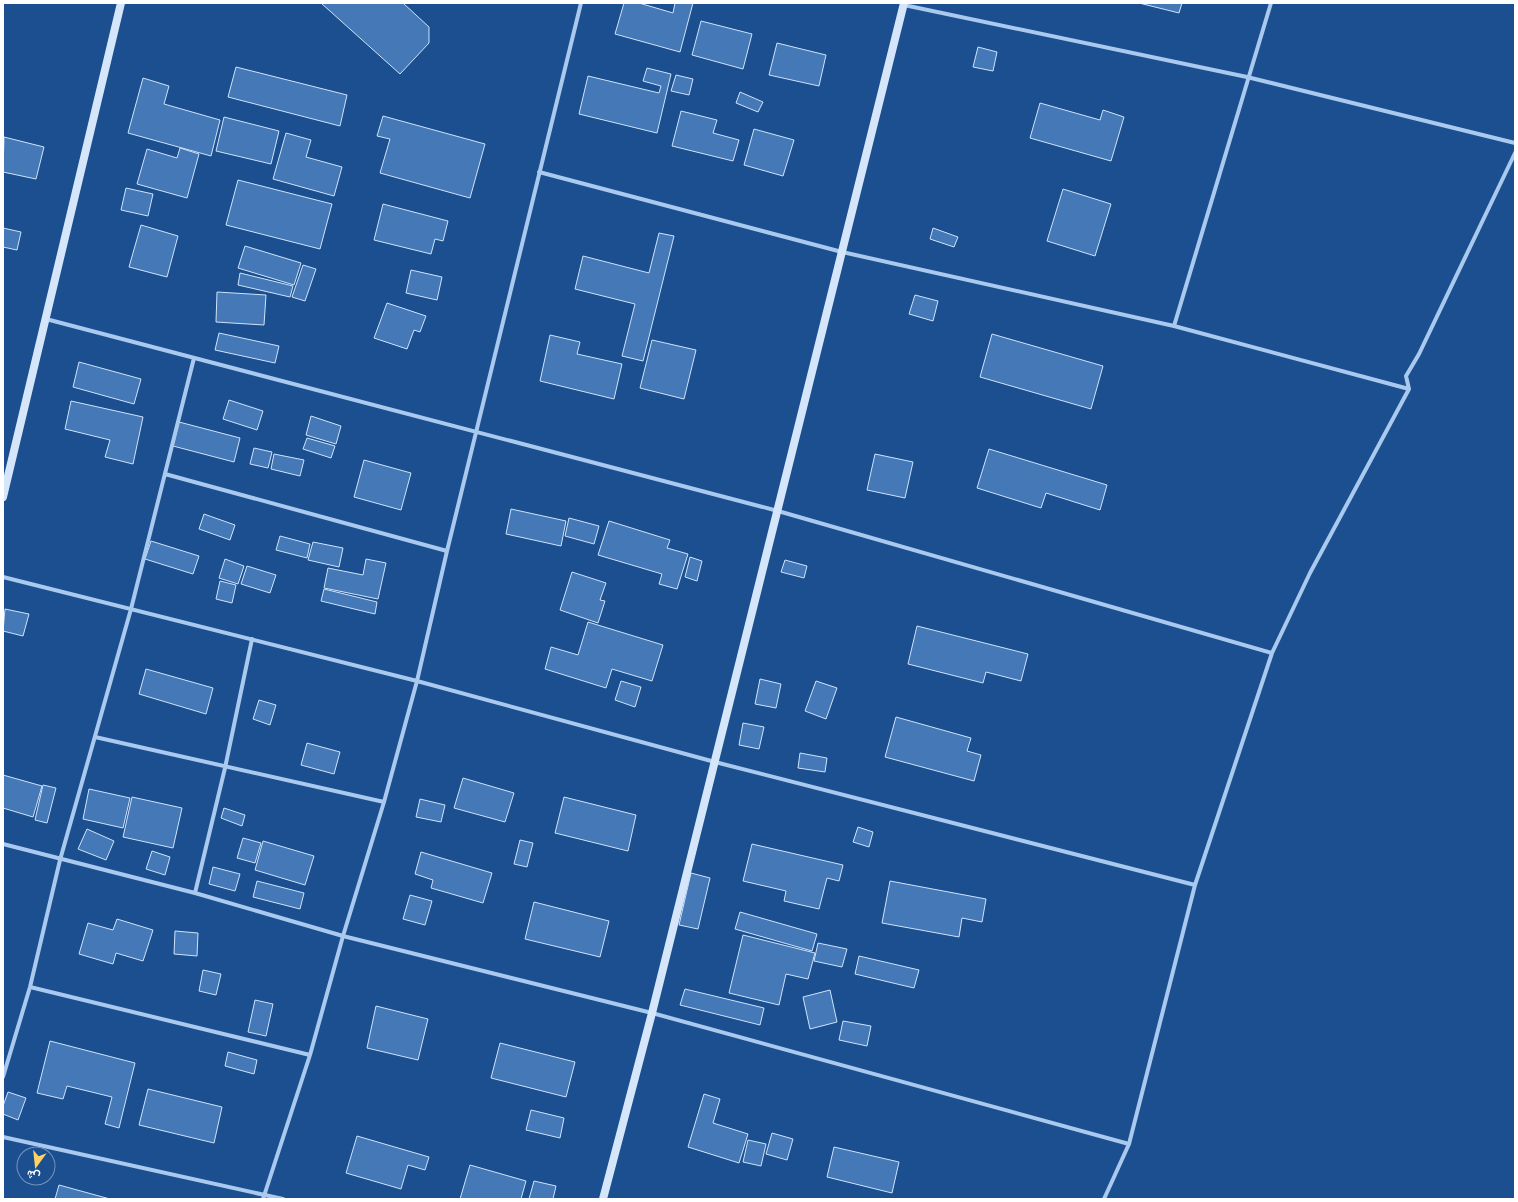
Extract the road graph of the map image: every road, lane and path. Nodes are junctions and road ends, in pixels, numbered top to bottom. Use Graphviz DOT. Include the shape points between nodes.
graph roads {
  1 [pos="121,3"];
  2 [pos="581,3"];
  3 [pos="1271,3"];
  4 [pos="904,4"];
  5 [pos="1247,77"];
  6 [pos="1515,143"];
  7 [pos="1515,153"];
  8 [pos="539,172"];
  9 [pos="842,252"];
  10 [pos="45,319"];
  11 [pos="1174,326"];
  12 [pos="194,358"];
  13 [pos="1409,389"];
  14 [pos="476,431"];
  15 [pos="165,474"];
  16 [pos="3,497"];
  17 [pos="778,511"];
  18 [pos="447,551"];
  19 [pos="3,577"];
  20 [pos="131,609"];
  21 [pos="252,640"];
  22 [pos="1272,653"];
  23 [pos="417,681"];
  24 [pos="95,737"];
  25 [pos="715,762"];
  26 [pos="225,768"];
  27 [pos="384,802"];
  28 [pos="3,844"];
  29 [pos="60,860"];
  30 [pos="1195,885"];
  31 [pos="195,893"];
  32 [pos="343,936"];
  33 [pos="30,987"];
  34 [pos="652,1013"];
  35 [pos="310,1055"];
  36 [pos="3,1077"];
  37 [pos="3,1137"];
  38 [pos="1129,1144"];
  39 [pos="265,1194"];
  40 [pos="263,1199"];
  41 [pos="283,1199"];
  42 [pos="603,1199"];
  43 [pos="1104,1199"];
  1 -- 10 [label="street"];
  2 -- 8 [label="street"];
  3 -- 5 [label="street"];
  4 -- 5 [label="street"];
  4 -- 9 [label="street"];
  5 -- 6 [label="street"];
  5 -- 11 [label="street"];
  7 -- 13 [label="street" via="1419,354 1406,376"];
  8 -- 9 [label="street"];
  8 -- 14 [label="street"];
  9 -- 11 [label="street"];
  9 -- 17 [label="street"];
  10 -- 12 [label="street"];
  10 -- 16 [label="street"];
  11 -- 13 [label="street"];
  12 -- 14 [label="street"];
  12 -- 15 [label="street"];
  13 -- 22 [label="street" via="1310,573"];
  14 -- 17 [label="street"];
  14 -- 18 [label="street"];
  15 -- 18 [label="street"];
  15 -- 20 [label="street"];
  17 -- 22 [label="street"];
  17 -- 25 [label="street"];
  18 -- 23 [label="street"];
  19 -- 20 [label="street"];
  20 -- 21 [label="street"];
  20 -- 24 [label="street"];
  21 -- 23 [label="street"];
  21 -- 26 [label="street"];
  22 -- 30 [label="street"];
  23 -- 25 [label="street"];
  23 -- 27 [label="street"];
  24 -- 26 [label="street"];
  24 -- 29 [label="street"];
  25 -- 30 [label="street"];
  25 -- 34 [label="street"];
  26 -- 27 [label="street"];
  26 -- 31 [label="street"];
  27 -- 32 [label="street"];
  28 -- 29 [label="street"];
  29 -- 31 [label="street"];
  29 -- 33 [label="street"];
  30 -- 38 [label="street"];
  31 -- 32 [label="street"];
  32 -- 34 [label="street"];
  32 -- 35 [label="street"];
  33 -- 35 [label="street"];
  33 -- 36 [label="street"];
  34 -- 38 [label="street"];
  34 -- 42 [label="street"];
  35 -- 39 [label="street"];
  37 -- 39 [label="street"];
  38 -- 43 [label="street"];
  39 -- 40 [label="street"];
  39 -- 41 [label="street"];
}
